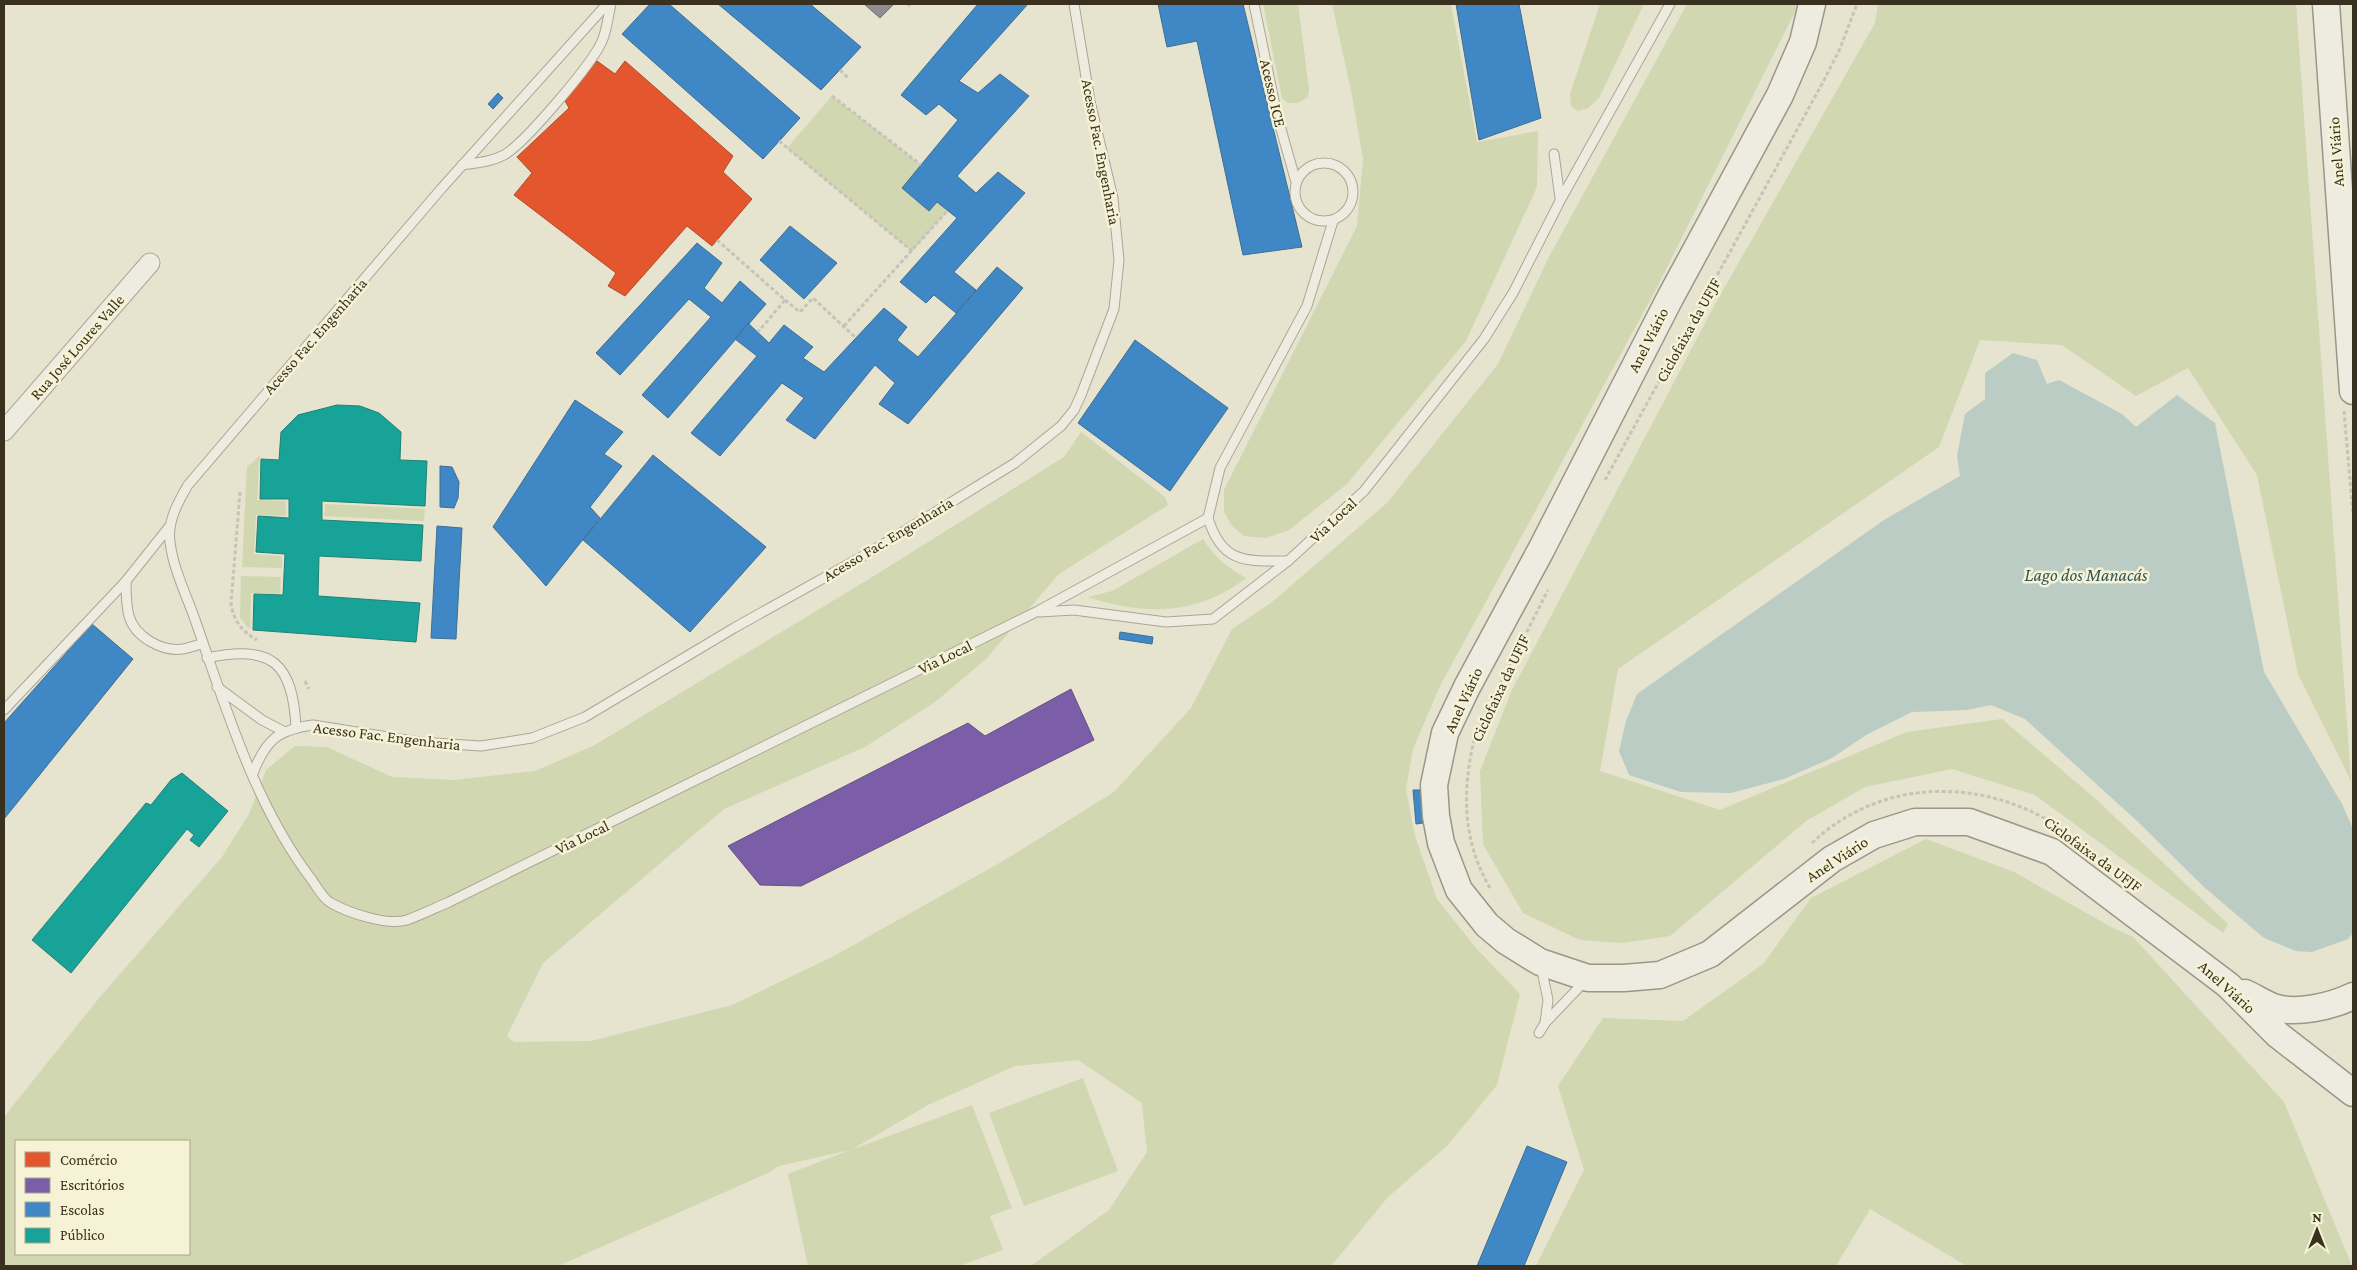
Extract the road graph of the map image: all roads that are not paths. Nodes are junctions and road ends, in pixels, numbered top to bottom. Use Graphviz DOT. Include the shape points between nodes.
graph roads {
  1 [pos="609,4"];
  2 [pos="1074,4"];
  3 [pos="1254,4"];
  4 [pos="1670,4"];
  5 [pos="1812,4"];
  6 [pos="2326,4"];
  7 [pos="1554,154"];
  8 [pos="462,165"];
  9 [pos="1296,182"];
  10 [pos="1560,199"];
  11 [pos="1333,221"];
  12 [pos="150,262"];
  13 [pos="2353,391"];
  14 [pos="4,430"];
  15 [pos="1208,518"];
  16 [pos="170,527"];
  17 [pos="1288,561"];
  18 [pos="126,581"];
  19 [pos="1036,612"];
  20 [pos="202,644"];
  21 [pos="207,658"];
  22 [pos="217,686"];
  23 [pos="4,710"];
  24 [pos="296,728"];
  25 [pos="283,731"];
  26 [pos="253,773"];
  27 [pos="1540,962"];
  28 [pos="1588,978"];
  29 [pos="2228,985"];
  30 [pos="2353,996"];
  31 [pos="1545,1023"];
  32 [pos="1539,1033"];
  33 [pos="2353,1093"];
  1 -- 8 [label="lane, Acesso Fac. Engenharia"];
  1 -- 8 [label="lane" via="602,42 590,64 519,143 504,155"];
  2 -- 24 [label="lane, Acesso Fac. Engenharia" via="1090,101 1113,198 1119,260 1114,309 1081,395 1061,426 1015,463 872,551 585,717 532,738 481,746 419,742 313,726"];
  3 -- 9 [label="lane, Acesso ICE" via="1277,114"];
  4 -- 10 [label="lane, Via Local"];
  5 -- 27 [label="main road, Anel Viário" via="1803,42 1780,94 1670,298 1446,733 1434,785 1436,816 1441,842 1459,890 1487,925"];
  6 -- 13 [label="main road, Anel Viário"];
  7 -- 10 [label="lane"];
  8 -- 16 [label="lane, Acesso Fac. Engenharia" via="188,485"];
  9 -- 11 [label="lane" via="1294,192 1299,210 1314,220"];
  9 -- 11 [label="lane" via="1307,168 1324,163 1333,164 1348,175 1352,183 1352,202 1348,210"];
  10 -- 17 [label="lane, Via Local" via="1513,293 1484,339 1364,491"];
  11 -- 15 [label="lane" via="1307,306 1220,468"];
  12 -- 14 [label="street, Rua José Loures Valle"];
  15 -- 17 [label="lane" via="1219,545 1230,554 1243,560"];
  15 -- 19 [label="lane"];
  16 -- 18 [label="lane"];
  16 -- 20 [label="lane, Acesso Fac. Engenharia" via="176,567"];
  17 -- 19 [label="lane, Via Local" via="1213,618 1166,622 1074,610"];
  18 -- 20 [label="lane" via="130,618 151,642 166,648 182,649"];
  18 -- 23 [label="lane"];
  19 -- 26 [label="lane, Via Local" via="405,921 364,918 329,902 298,862"];
  20 -- 21 [label="lane, Acesso Fac. Engenharia"];
  21 -- 22 [label="lane, Acesso Fac. Engenharia"];
  21 -- 24 [label="lane" via="248,652 264,657 283,670 292,686"];
  22 -- 25 [label="lane" via="262,720"];
  22 -- 26 [label="lane, Acesso Fac. Engenharia"];
  24 -- 25 [label="lane, Acesso Fac. Engenharia"];
  25 -- 26 [label="lane" via="260,754"];
  27 -- 28 [label="main road, Anel Viário"];
  27 -- 31 [label="lane" via="1548,1000"];
  28 -- 29 [label="main road, Anel Viário" via="1660,975 1710,954 1832,858 1874,835 1915,822 1969,822 2052,852"];
  28 -- 31 [label="lane"];
  29 -- 30 [label="main road" via="2275,1008 2304,1009 2336,1004"];
  29 -- 33 [label="main road, Anel Viário" via="2278,1035"];
  31 -- 32 [label="lane"];
}
